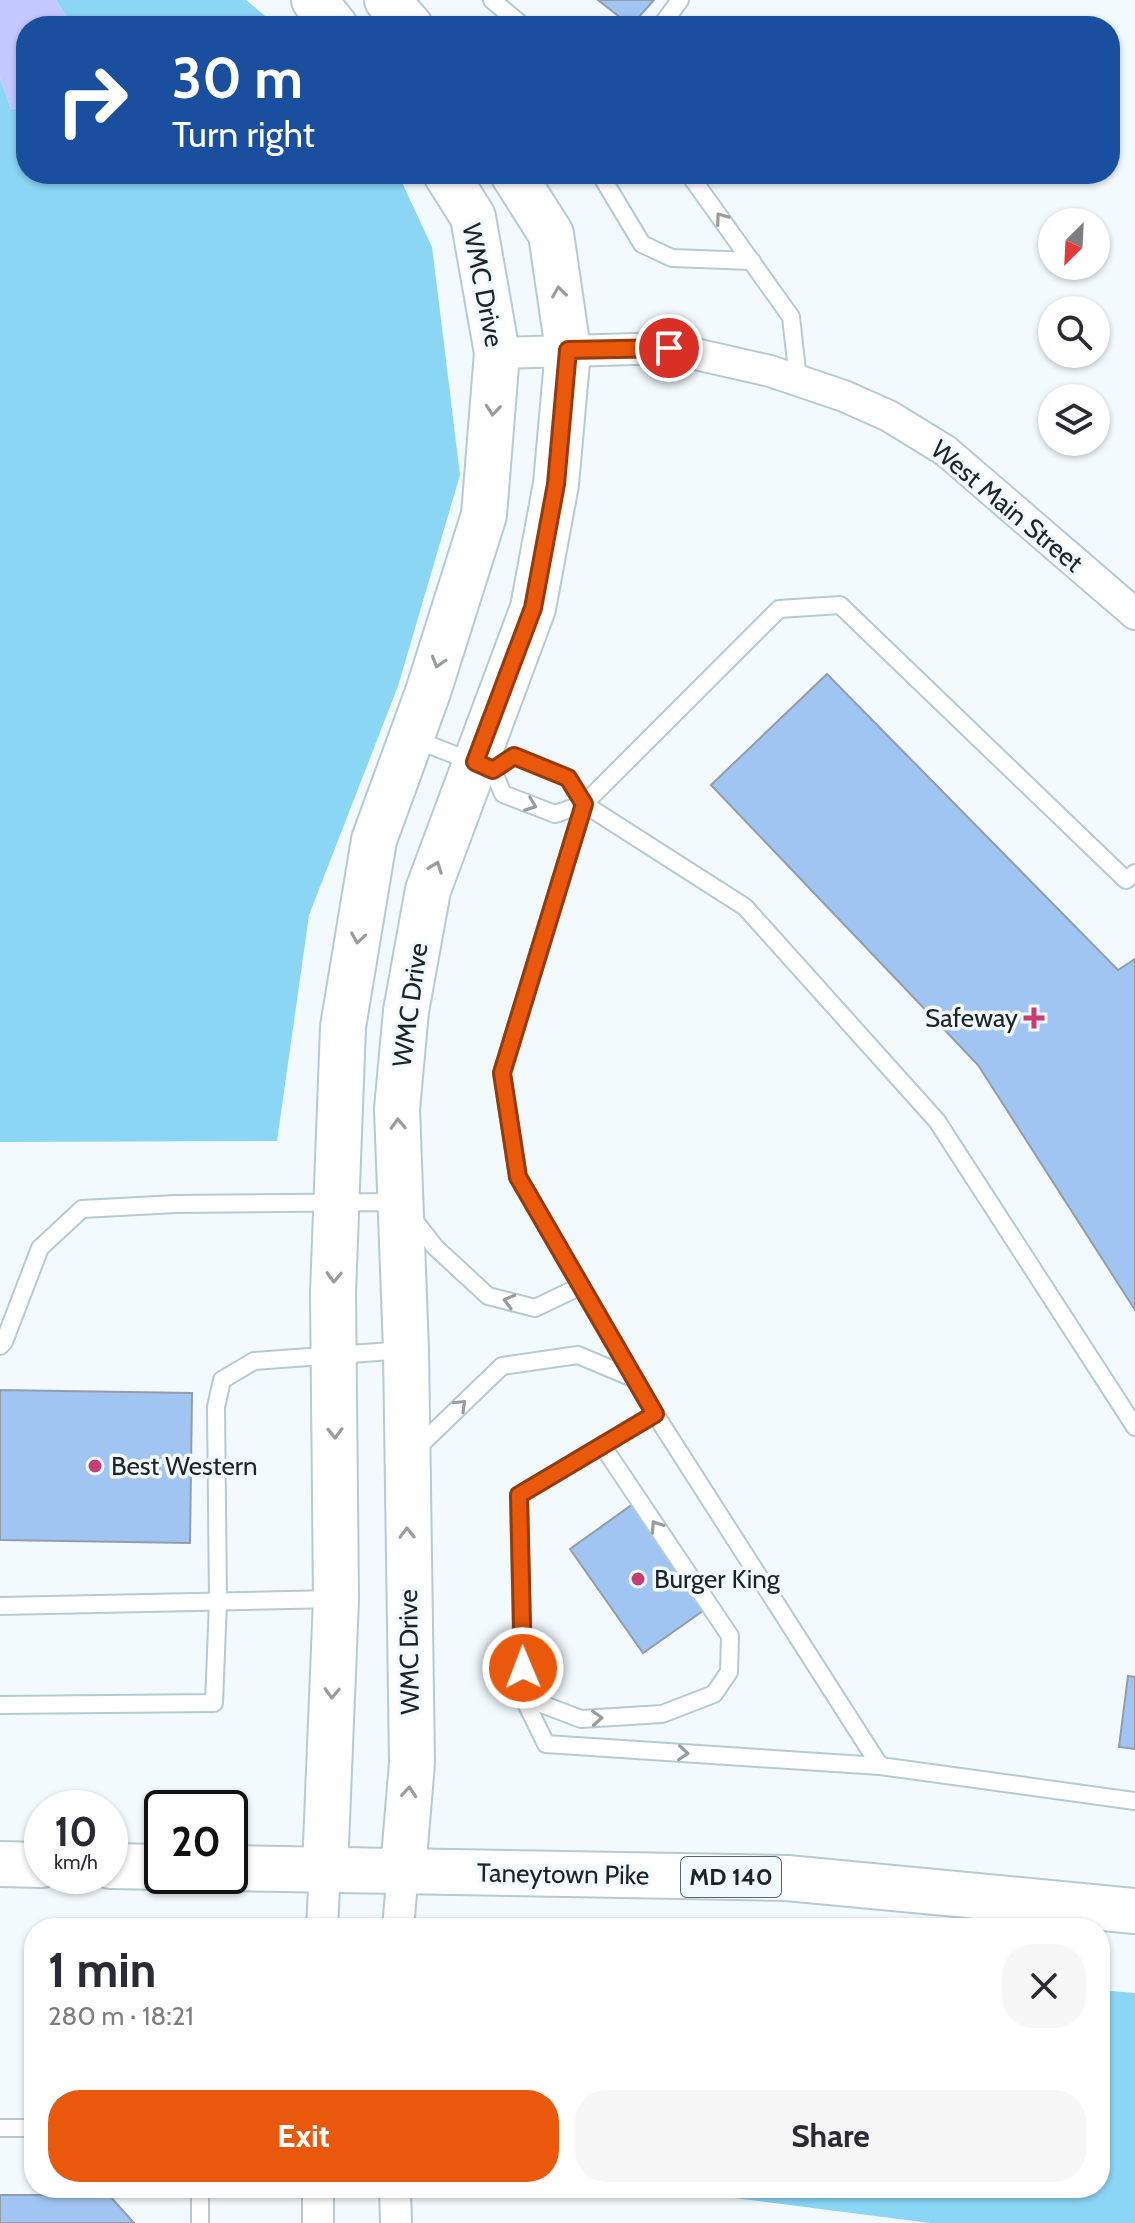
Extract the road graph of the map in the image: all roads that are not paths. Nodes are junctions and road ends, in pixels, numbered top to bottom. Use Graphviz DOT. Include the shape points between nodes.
graph roads {
  1 [pos="314,0"];
  2 [pos="387,0"];
  3 [pos="492,0"];
  4 [pos="327,16"];
  5 [pos="401,16"];
  6 [pos="511,16"];
  7 [pos="452,184"];
  8 [pos="519,184"];
  9 [pos="606,184"];
  10 [pos="696,184"];
  11 [pos="752,261"];
  12 [pos="568,350"];
  13 [pos="497,353"];
  14 [pos="798,380"];
  15 [pos="1131,604"];
  16 [pos="412,738"];
  17 [pos="484,766"];
  18 [pos="584,804"];
  19 [pos="1135,873"];
  20 [pos="337,1200"];
  21 [pos="400,1202"];
  22 [pos="581,1286"];
  23 [pos="0,1346"];
  24 [pos="406,1350"];
  25 [pos="334,1355"];
  26 [pos="635,1379"];
  27 [pos="655,1414"];
  28 [pos="1135,1427"];
  29 [pos="602,1445"];
  30 [pos="405,1460"];
  31 [pos="336,1599"];
  32 [pos="218,1602"];
  33 [pos="0,1606"];
  34 [pos="523,1697"];
  35 [pos="0,1705"];
  36 [pos="880,1766"];
  37 [pos="1135,1801"];
  38 [pos="0,1864"];
  39 [pos="24,1865"];
  40 [pos="248,1868"];
  41 [pos="325,1869"];
  42 [pos="403,1870"];
  43 [pos="1135,1911"];
  44 [pos="323,1918"];
  45 [pos="399,1918"];
  46 [pos="0,2128"];
  47 [pos="24,2128"];
  48 [pos="200,2198"];
  49 [pos="318,2198"];
  50 [pos="395,2198"];
  51 [pos="200,2223"];
  52 [pos="318,2223"];
  53 [pos="396,2223"];
  1 -- 4 [label="main road"];
  2 -- 5 [label="main road"];
  3 -- 6 [label="lane"];
  7 -- 13 [label="main road, WMC Drive" via="473,217"];
  12 -- 8 [label="main road, WMC Drive, one-way" via="551,234"];
  9 -- 11 [label="lane" via="642,244 672,258"];
  11 -- 10 [label="lane, one-way"];
  11 -- 14 [label="lane" via="791,317"];
  12 -- 13 [label="street, West Main Street"];
  12 -- 14 [label="street, West Main Street" via="669,348"];
  12 -- 17 [label="main road, WMC Drive" via="556,484 533,608"];
  13 -- 16 [label="main road, WMC Drive, one-way" via="484,515"];
  14 -- 15 [label="street, West Main Street" via="889,416 946,451"];
  16 -- 17 [label="lane"];
  16 -- 20 [label="main road, WMC Drive, one-way" via="374,840 343,1027"];
  17 -- 18 [label="lane, one-way" via="503,794 555,814"];
  17 -- 18 [label="lane" via="514,756 568,778"];
  21 -- 17 [label="main road, WMC Drive, one-way" via="397,1109 406,1011 428,890"];
  18 -- 19 [label="lane" via="779,609 840,605 1126,880"];
  18 -- 22 [label="lane" via="502,1073 518,1177"];
  18 -- 28 [label="lane" via="745,907 927,1111"];
  20 -- 21 [label="lane"];
  20 -- 23 [label="lane" via="82,1209 40,1248"];
  20 -- 25 [label="main road, WMC Drive, one-way"];
  22 -- 21 [label="lane, one-way" via="535,1308 488,1296 435,1247"];
  21 -- 24 [label="main road, WMC Drive"];
  22 -- 26 [label="lane"];
  24 -- 25 [label="lane"];
  24 -- 30 [label="main road, WMC Drive"];
  25 -- 31 [label="main road, WMC Drive, one-way"];
  25 -- 32 [label="lane" via="254,1361 222,1380 216,1407"];
  26 -- 27 [label="lane"];
  30 -- 26 [label="lane, one-way" via="502,1366 578,1355"];
  27 -- 29 [label="lane"];
  27 -- 36 [label="lane"];
  29 -- 34 [label="lane" via="519,1495"];
  34 -- 29 [label="lane, one-way" via="581,1719 662,1714 714,1694 729,1672 730,1636"];
  42 -- 30 [label="main road, WMC Drive, one-way" via="412,1763"];
  31 -- 32 [label="lane"];
  31 -- 41 [label="main road, WMC Drive, one-way"];
  32 -- 33 [label="lane"];
  32 -- 35 [label="lane" via="214,1703"];
  34 -- 36 [label="lane, one-way" via="546,1744"];
  36 -- 37 [label="lane"];
  38 -- 39 [label="main road"];
  40 -- 41 [label="main road, Taneytown Pike / MD 140"];
  41 -- 42 [label="main road, Taneytown Pike / MD 140"];
  41 -- 44 [label="street"];
  42 -- 43 [label="main road, Taneytown Pike / MD 140" via="787,1878"];
  42 -- 45 [label="street"];
  46 -- 47 [label="lane"];
  48 -- 51 [label="lane"];
  49 -- 52 [label="street"];
  50 -- 53 [label="street"];
}
